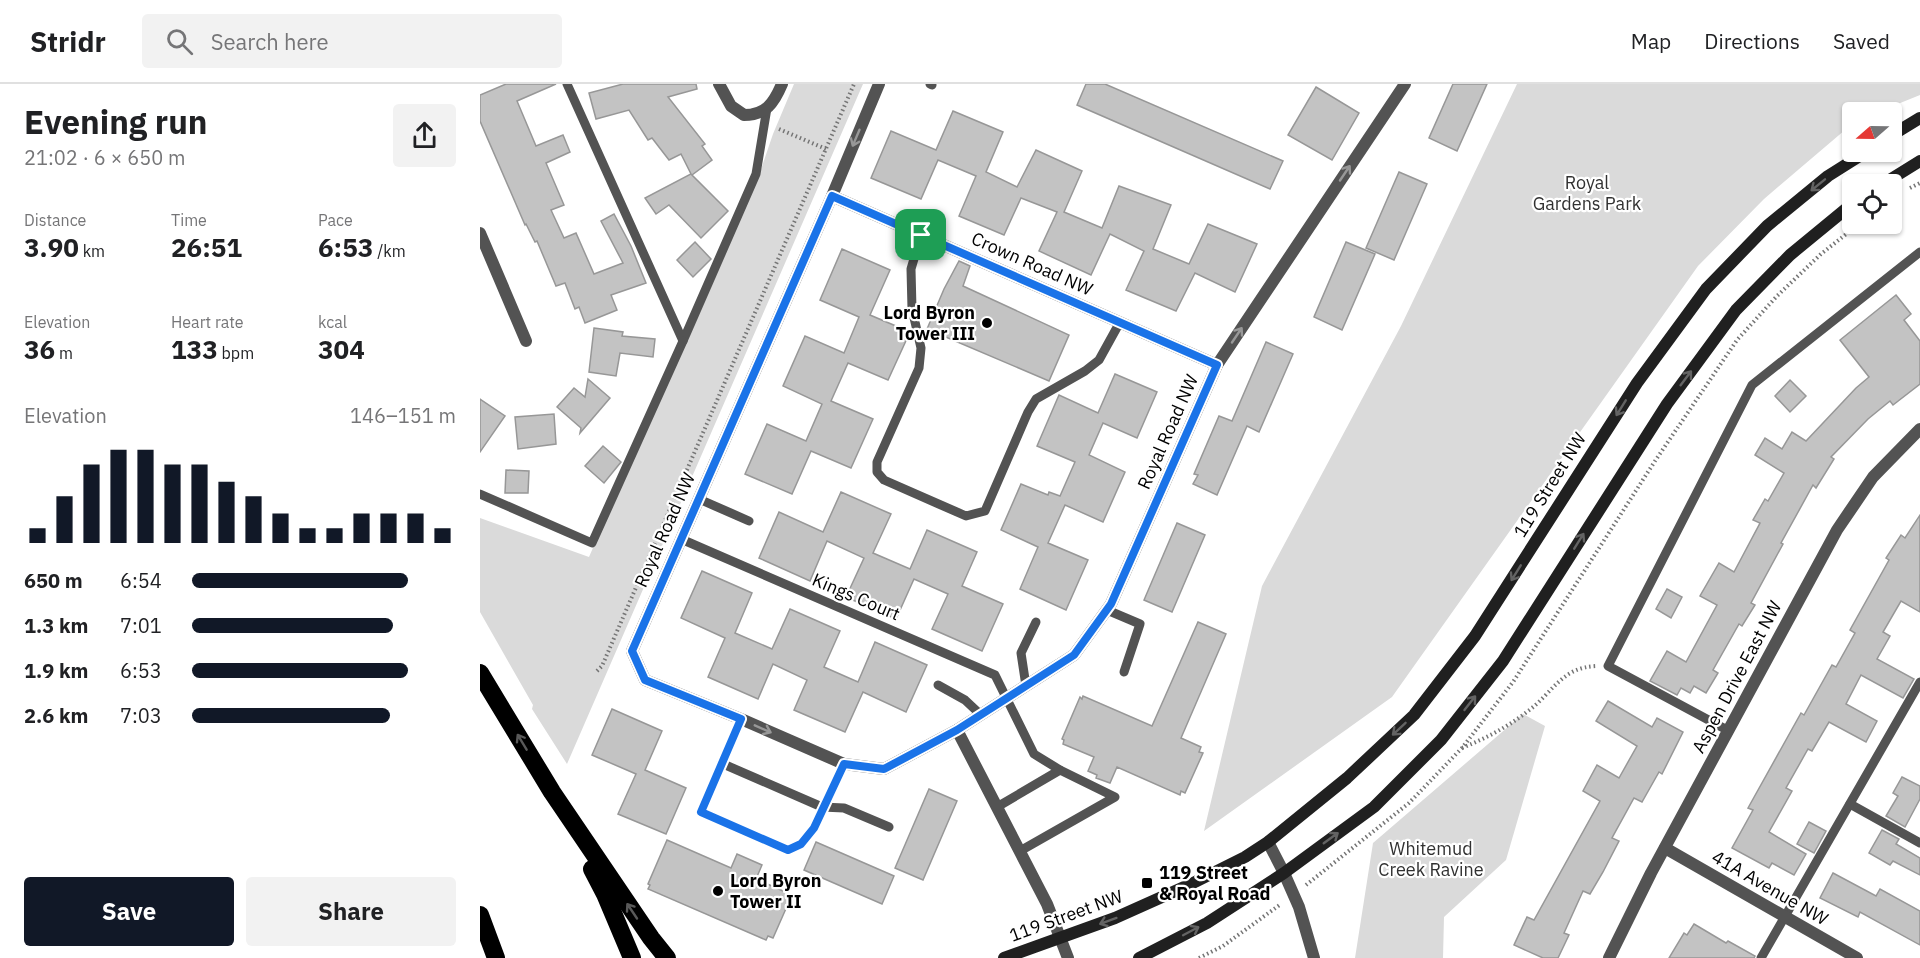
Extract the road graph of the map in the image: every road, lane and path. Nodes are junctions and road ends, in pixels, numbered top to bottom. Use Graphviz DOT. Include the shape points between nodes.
graph roads {
  1 [pos="567,84"];
  2 [pos="719,84"];
  3 [pos="782,84"];
  4 [pos="854,84"];
  5 [pos="879,84"];
  6 [pos="1405,84"];
  7 [pos="767,108"];
  8 [pos="1920,118"];
  9 [pos="779,129"];
  10 [pos="1902,129"];
  11 [pos="826,149"];
  12 [pos="1920,161"];
  13 [pos="1850,162"];
  14 [pos="1899,174"];
  15 [pos="1920,183"];
  16 [pos="1902,194"];
  17 [pos="832,196"];
  18 [pos="1842,212"];
  19 [pos="480,233"];
  20 [pos="921,235"];
  21 [pos="1920,252"];
  22 [pos="1120,322"];
  23 [pos="526,341"];
  24 [pos="683,341"];
  25 [pos="1217,365"];
  26 [pos="1920,429"];
  27 [pos="480,494"];
  28 [pos="699,498"];
  29 [pos="749,521"];
  30 [pos="681,539"];
  31 [pos="1107,610"];
  32 [pos="1036,622"];
  33 [pos="1608,666"];
  34 [pos="597,671"];
  35 [pos="1124,672"];
  36 [pos="480,673"];
  37 [pos="1920,682"];
  38 [pos="938,685"];
  39 [pos="1026,686"];
  40 [pos="1007,698"];
  41 [pos="981,715"];
  42 [pos="741,719"];
  43 [pos="957,730"];
  44 [pos="1729,731"];
  45 [pos="1462,748"];
  46 [pos="721,763"];
  47 [pos="844,764"];
  48 [pos="1060,770"];
  49 [pos="552,792"];
  50 [pos="1850,804"];
  51 [pos="822,807"];
  52 [pos="997,807"];
  53 [pos="889,827"];
  54 [pos="1268,842"];
  55 [pos="1920,843"];
  56 [pos="1665,848"];
  57 [pos="1020,851"];
  58 [pos="1284,873"];
  59 [pos="480,915"];
  60 [pos="1784,918"];
  61 [pos="1061,938"];
  62 [pos="496,958"];
  63 [pos="632,958"];
  64 [pos="667,958"];
  65 [pos="1004,958"];
  66 [pos="1068,958"];
  67 [pos="1139,958"];
  68 [pos="1314,958"];
  69 [pos="1609,958"];
  70 [pos="1761,958"];
  71 [pos="1857,958"];
  1 -- 24 [label="lane"];
  2 -- 7 [label="street" via="737,112 752,115"];
  3 -- 7 [label="street"];
  4 -- 11 [label="path"];
  5 -- 17 [label="street, Royal Road NW, one-way"];
  25 -- 6 [label="street, Royal Road NW, one-way"];
  7 -- 24 [label="lane" via="756,174"];
  8 -- 10 [label="main road"];
  9 -- 11 [label="path"];
  11 -- 34 [label="path"];
  12 -- 14 [label="main road"];
  13 -- 54 [label="main road, 119 Street NW, one-way" via="1767,226 1706,290 1637,383 1475,636 1414,715 1347,778"];
  15 -- 16 [label="path"];
  17 -- 20 [label="street, Crown Road NW"];
  17 -- 28 [label="street, Royal Road NW"];
  58 -- 18 [label="main road, one-way" via="1374,807 1442,740 1503,662 1666,404 1736,310 1790,255"];
  19 -- 23 [label="street"];
  20 -- 22 [label="street, Crown Road NW"];
  20 -- 22 [label="lane" via="911,269 912,309 921,348 919,368 876,462 877,472 884,480 966,516 985,511 1036,399 1099,360"];
  21 -- 33 [label="lane" via="1752,385"];
  22 -- 25 [label="street, Crown Road NW"];
  24 -- 27 [label="lane" via="592,543"];
  25 -- 31 [label="street, Royal Road NW"];
  26 -- 44 [label="street, Aspen Drive East NW" via="1854,502"];
  28 -- 29 [label="lane"];
  28 -- 30 [label="street, Royal Road NW"];
  30 -- 40 [label="lane, Kings Court" via="995,675"];
  30 -- 42 [label="street, Royal Road NW" via="632,651 645,680"];
  31 -- 35 [label="lane" via="1140,624"];
  31 -- 39 [label="street, Royal Road NW" via="1074,655"];
  32 -- 39 [label="lane" via="1021,653"];
  33 -- 44 [label="lane"];
  33 -- 45 [label="path" via="1589,666 1564,675 1528,711 1495,734"];
  49 -- 36 [label="highway, one-way"];
  37 -- 50 [label="lane"];
  38 -- 41 [label="lane" via="965,700"];
  39 -- 40 [label="street, Royal Road NW"];
  40 -- 41 [label="street, Royal Road NW"];
  40 -- 48 [label="lane, Kings Court" via="1034,754"];
  41 -- 43 [label="street, Royal Road NW"];
  42 -- 46 [label="lane"];
  42 -- 47 [label="street, Royal Road NW, one-way"];
  43 -- 47 [label="street, Royal Road NW" via="884,769"];
  43 -- 52 [label="street"];
  44 -- 56 [label="street, Aspen Drive East NW"];
  46 -- 51 [label="lane"];
  46 -- 51 [label="lane" via="701,812 788,850 801,844 814,828"];
  47 -- 51 [label="lane"];
  48 -- 52 [label="lane"];
  48 -- 57 [label="lane, Kings Court" via="1115,797"];
  49 -- 63 [label="highway" via="605,894"];
  64 -- 49 [label="highway, one-way"];
  50 -- 55 [label="lane"];
  50 -- 60 [label="lane"];
  51 -- 53 [label="lane" via="844,808"];
  52 -- 57 [label="street"];
  54 -- 58 [label="street"];
  54 -- 61 [label="main road, 119 Street NW, one-way" via="1191,884"];
  56 -- 60 [label="street, 41A Avenue NW"];
  56 -- 69 [label="street, Aspen Drive East NW"];
  57 -- 61 [label="street"];
  67 -- 58 [label="main road, one-way" via="1207,922"];
  58 -- 68 [label="street"];
  59 -- 62 [label="highway"];
  60 -- 70 [label="lane"];
  60 -- 71 [label="street, 41A Avenue NW"];
  61 -- 65 [label="main road, 119 Street NW"];
  61 -- 66 [label="street"];
}
